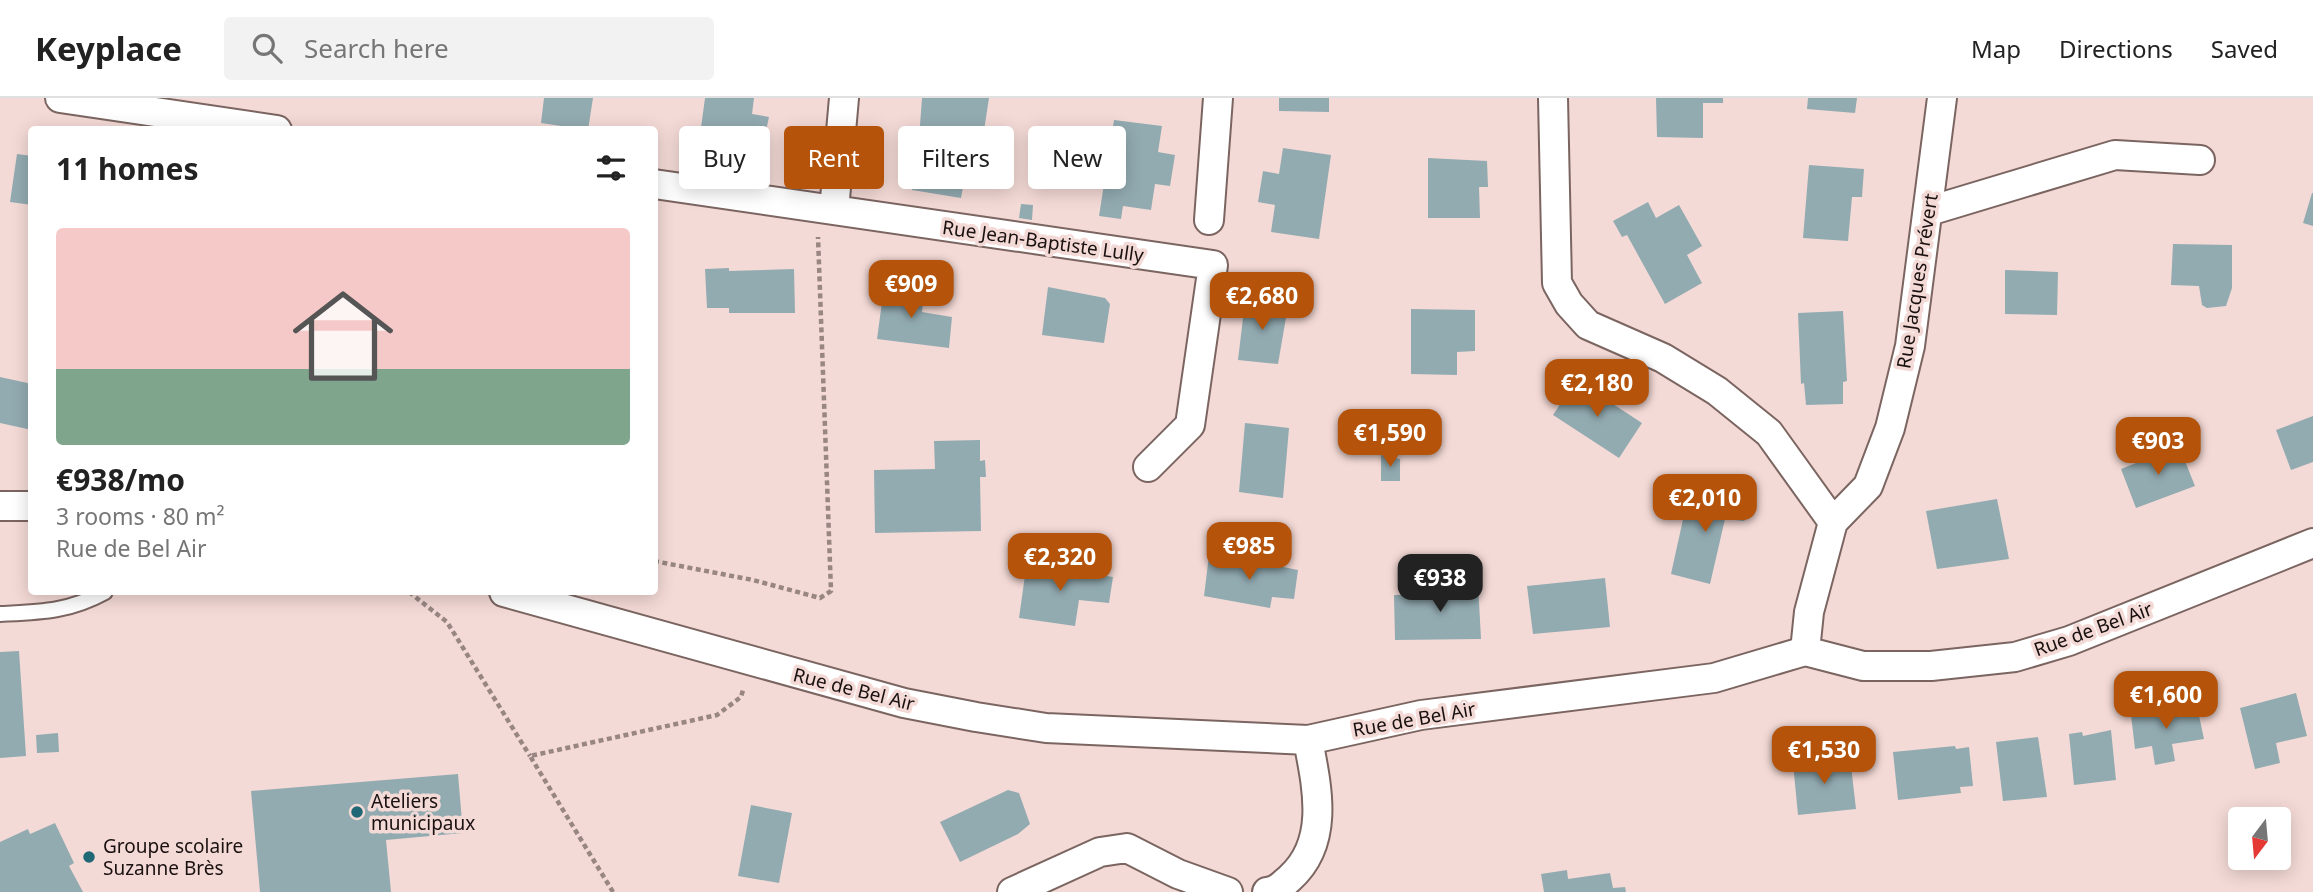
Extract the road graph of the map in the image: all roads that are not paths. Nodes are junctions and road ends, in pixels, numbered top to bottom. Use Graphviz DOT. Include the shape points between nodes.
graph roads {
  1 [pos="60,98"];
  2 [pos="844,98"];
  3 [pos="1218,98"];
  4 [pos="1553,98"];
  5 [pos="1942,98"];
  6 [pos="250,126"];
  7 [pos="2200,160"];
  8 [pos="658,185"];
  9 [pos="1929,211"];
  10 [pos="826,220"];
  11 [pos="1209,220"];
  12 [pos="1148,467"];
  13 [pos="0,506"];
  14 [pos="28,506"];
  15 [pos="1833,522"];
  16 [pos="2313,543"];
  17 [pos="99,595"];
  18 [pos="515,595"];
  19 [pos="0,614"];
  20 [pos="1805,651"];
  21 [pos="1308,740"];
  22 [pos="1012,892"];
  23 [pos="1228,892"];
  24 [pos="1267,892"];
  1 -- 6 [label="street"];
  2 -- 10 [label="street"];
  3 -- 11 [label="street"];
  4 -- 15 [label="street" via="1557,283 1569,304 1588,325 1663,358 1717,391 1769,433"];
  5 -- 9 [label="street, Rue Jacques Prévert"];
  7 -- 9 [label="street" via="2115,155"];
  8 -- 10 [label="street, Rue Jean-Baptiste Lully"];
  9 -- 15 [label="street, Rue Jacques Prévert" via="1910,346 1890,428 1868,486"];
  10 -- 12 [label="street, Rue Jean-Baptiste Lully" via="1213,265 1190,425"];
  13 -- 14 [label="street"];
  15 -- 20 [label="street, Rue Jacques Prévert" via="1809,612"];
  16 -- 20 [label="street, Rue de Bel Air" via="2069,641 2015,657 1931,666 1863,666"];
  17 -- 19 [label="lane" via="53,612"];
  18 -- 21 [label="street, Rue de Bel Air" via="904,702 1046,728"];
  20 -- 21 [label="street, Rue de Bel Air" via="1714,678 1421,715"];
  21 -- 24 [label="street" via="1317,788 1318,830 1302,867 1275,891"];
  22 -- 23 [label="street" via="1100,852 1127,848"];
}
